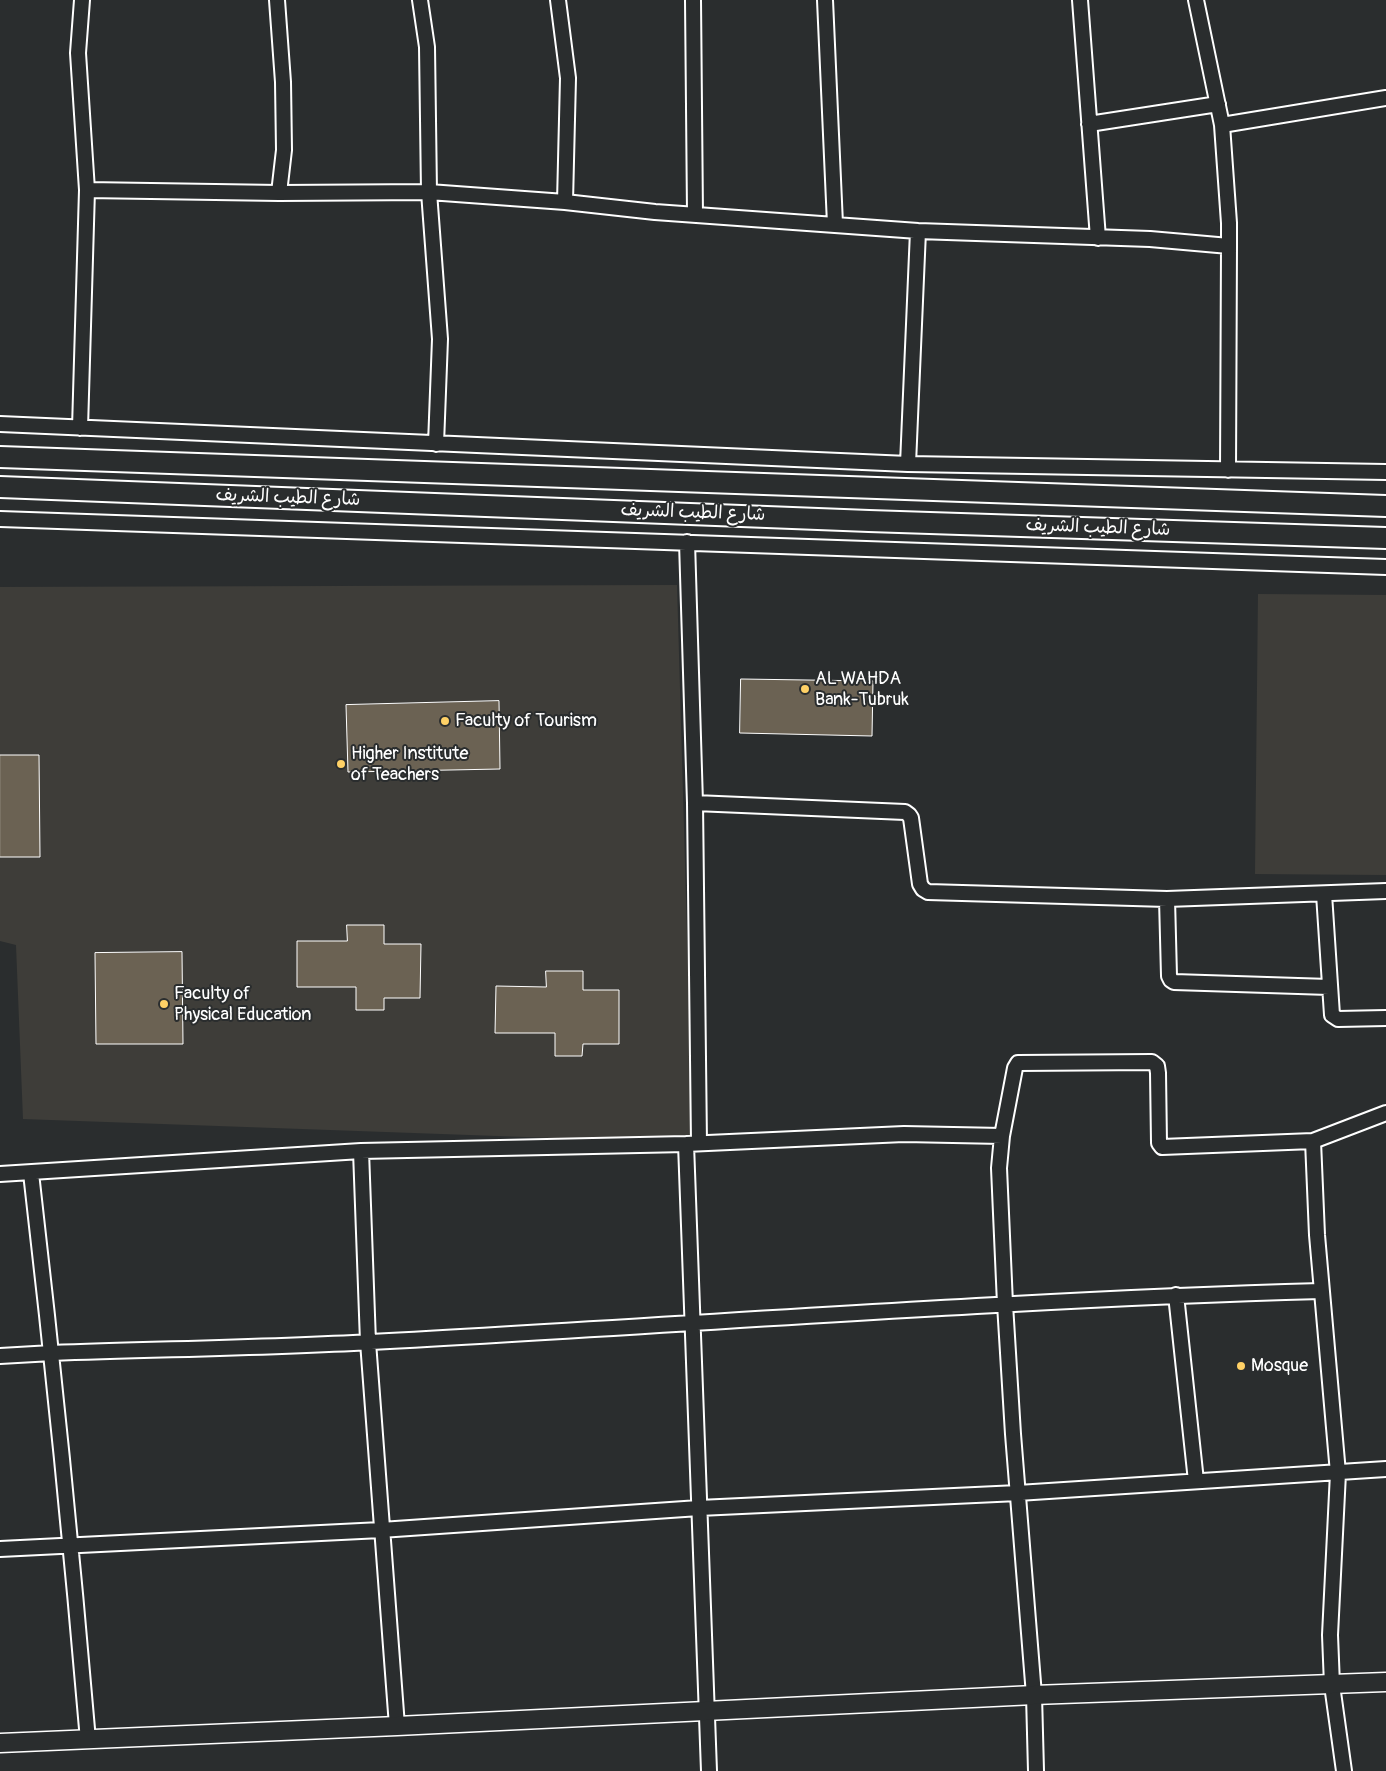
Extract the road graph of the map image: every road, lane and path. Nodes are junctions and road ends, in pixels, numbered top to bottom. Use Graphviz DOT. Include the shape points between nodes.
graph roads {
  1 [pos="82,0"];
  2 [pos="277,0"];
  3 [pos="420,0"];
  4 [pos="558,0"];
  5 [pos="693,0"];
  6 [pos="825,0"];
  7 [pos="1080,0"];
  8 [pos="1196,0"];
  9 [pos="1386,98"];
  10 [pos="1218,104"];
  11 [pos="1089,124"];
  12 [pos="1222,126"];
  13 [pos="87,190"];
  14 [pos="429,192"];
  15 [pos="280,193"];
  16 [pos="565,202"];
  17 [pos="695,214"];
  18 [pos="835,224"];
  19 [pos="918,231"];
  20 [pos="1098,238"];
  21 [pos="1229,246"];
  22 [pos="0,424"];
  23 [pos="80,428"];
  24 [pos="436,444"];
  25 [pos="0,457"];
  26 [pos="908,464"];
  27 [pos="1228,470"];
  28 [pos="1386,472"];
  29 [pos="0,487"];
  30 [pos="1386,506"];
  31 [pos="0,519"];
  32 [pos="1386,538"];
  33 [pos="687,542"];
  34 [pos="1386,568"];
  35 [pos="695,803"];
  36 [pos="1386,891"];
  37 [pos="1324,894"];
  38 [pos="1167,899"];
  39 [pos="1329,987"];
  40 [pos="1386,1018"];
  41 [pos="1386,1113"];
  42 [pos="1002,1136"];
  43 [pos="1313,1141"];
  44 [pos="692,1144"];
  45 [pos="360,1151"];
  46 [pos="31,1173"];
  47 [pos="0,1174"];
  48 [pos="1321,1291"];
  49 [pos="1176,1295"];
  50 [pos="1005,1304"];
  51 [pos="693,1322"];
  52 [pos="368,1342"];
  53 [pos="52,1352"];
  54 [pos="0,1356"];
  55 [pos="1386,1468"];
  56 [pos="1338,1472"];
  57 [pos="1196,1481"];
  58 [pos="1018,1493"];
  59 [pos="699,1508"];
  60 [pos="381,1530"];
  61 [pos="72,1545"];
  62 [pos="0,1550"];
  63 [pos="1386,1682"];
  64 [pos="1332,1684"];
  65 [pos="1034,1695"];
  66 [pos="707,1712"];
  67 [pos="398,1726"];
  68 [pos="88,1740"];
  69 [pos="0,1743"];
  70 [pos="709,1771"];
  71 [pos="1036,1771"];
  72 [pos="1344,1771"];
  1 -- 13 [label="street" via="78,53"];
  2 -- 15 [label="street" via="284,82"];
  3 -- 14 [label="street" via="427,47"];
  4 -- 16 [label="street" via="568,78"];
  5 -- 17 [label="street"];
  6 -- 18 [label="street"];
  7 -- 11 [label="street"];
  8 -- 10 [label="street"];
  9 -- 12 [label="street"];
  10 -- 11 [label="street"];
  10 -- 12 [label="street"];
  11 -- 20 [label="street"];
  12 -- 21 [label="street"];
  13 -- 15 [label="street"];
  13 -- 23 [label="street"];
  14 -- 15 [label="street"];
  14 -- 16 [label="street"];
  14 -- 24 [label="street" via="440,339"];
  16 -- 17 [label="street"];
  17 -- 18 [label="street"];
  18 -- 19 [label="street"];
  19 -- 20 [label="street"];
  19 -- 26 [label="street"];
  20 -- 21 [label="street"];
  21 -- 27 [label="street"];
  22 -- 23 [label="street"];
  23 -- 24 [label="street"];
  24 -- 26 [label="street"];
  25 -- 30 [label="main road, شارع الطيب الشريف"];
  26 -- 27 [label="street"];
  27 -- 28 [label="street"];
  29 -- 32 [label="main road, شارع الطيب الشريف"];
  31 -- 33 [label="street"];
  33 -- 34 [label="street"];
  33 -- 35 [label="street"];
  35 -- 38 [label="street" via="905,812 910,818 920,884 928,892"];
  35 -- 44 [label="street"];
  36 -- 37 [label="street"];
  37 -- 38 [label="street"];
  37 -- 39 [label="street"];
  38 -- 39 [label="street" via="1169,976 1174,982"];
  39 -- 40 [label="street" via="1331,1011 1335,1018"];
  41 -- 43 [label="street"];
  42 -- 43 [label="street" via="1018,1063 1152,1062 1158,1073 1159,1143 1162,1147"];
  42 -- 44 [label="street" via="904,1134"];
  42 -- 50 [label="street" via="999,1168"];
  43 -- 48 [label="street"];
  44 -- 45 [label="street"];
  44 -- 51 [label="street"];
  45 -- 46 [label="street"];
  45 -- 52 [label="street"];
  46 -- 47 [label="street"];
  46 -- 53 [label="street"];
  48 -- 49 [label="street"];
  48 -- 56 [label="street"];
  49 -- 50 [label="street"];
  49 -- 57 [label="street"];
  50 -- 51 [label="street"];
  50 -- 58 [label="street"];
  51 -- 52 [label="street"];
  51 -- 59 [label="street"];
  52 -- 53 [label="street"];
  52 -- 60 [label="street"];
  53 -- 54 [label="street"];
  53 -- 61 [label="street"];
  55 -- 56 [label="street"];
  56 -- 57 [label="street"];
  56 -- 64 [label="street" via="1330,1635"];
  57 -- 58 [label="street"];
  58 -- 59 [label="street"];
  58 -- 65 [label="street"];
  59 -- 60 [label="street"];
  59 -- 66 [label="street"];
  60 -- 61 [label="street"];
  60 -- 67 [label="street"];
  61 -- 62 [label="street"];
  61 -- 68 [label="street"];
  63 -- 64 [label="street"];
  64 -- 65 [label="street"];
  64 -- 72 [label="street"];
  65 -- 66 [label="street"];
  65 -- 71 [label="street"];
  66 -- 67 [label="street"];
  66 -- 70 [label="street"];
  67 -- 68 [label="street"];
  68 -- 69 [label="street"];
}
